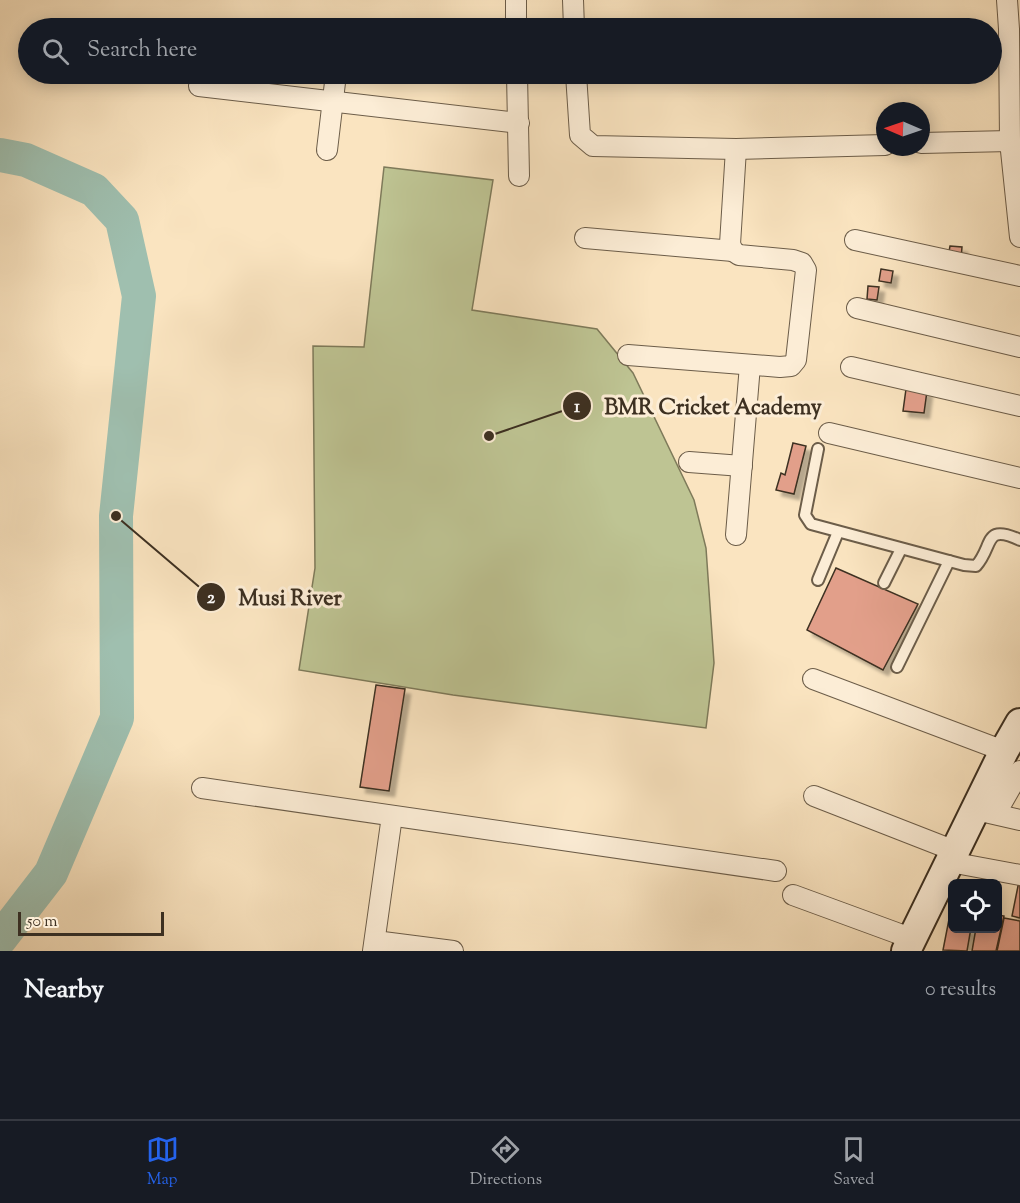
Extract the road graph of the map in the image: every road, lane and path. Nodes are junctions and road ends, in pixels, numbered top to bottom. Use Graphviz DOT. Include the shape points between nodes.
graph roads {
  1 [pos="516,0"];
  2 [pos="573,0"];
  3 [pos="1007,0"];
  4 [pos="516,18"];
  5 [pos="574,18"];
  6 [pos="1002,21"];
  7 [pos="1002,51"];
  8 [pos="335,84"];
  9 [pos="517,84"];
  10 [pos="577,84"];
  11 [pos="199,86"];
  12 [pos="333,101"];
  13 [pos="519,123"];
  14 [pos="1010,141"];
  15 [pos="930,144"];
  16 [pos="876,145"];
  17 [pos="736,149"];
  18 [pos="327,150"];
  19 [pos="519,176"];
  20 [pos="1020,237"];
  21 [pos="585,238"];
  22 [pos="855,240"];
  23 [pos="733,251"];
  24 [pos="1020,276"];
  25 [pos="857,308"];
  26 [pos="1020,347"];
  27 [pos="628,355"];
  28 [pos="750,365"];
  29 [pos="851,367"];
  30 [pos="1020,406"];
  31 [pos="829,433"];
  32 [pos="818,449"];
  33 [pos="689,462"];
  34 [pos="742,466"];
  35 [pos="1020,478"];
  36 [pos="838,532"];
  37 [pos="736,535"];
  38 [pos="1020,540"];
  39 [pos="901,549"];
  40 [pos="949,561"];
  41 [pos="818,580"];
  42 [pos="885,583"];
  43 [pos="897,667"];
  44 [pos="813,679"];
  45 [pos="1020,723"];
  46 [pos="1012,761"];
  47 [pos="202,788"];
  48 [pos="814,796"];
  49 [pos="986,812"];
  50 [pos="392,816"];
  51 [pos="1020,820"];
  52 [pos="953,857"];
  53 [pos="776,871"];
  54 [pos="1020,875"];
  55 [pos="793,895"];
  56 [pos="909,945"];
  57 [pos="374,946"];
  58 [pos="453,951"];
  1 -- 4 [label="street"];
  2 -- 5 [label="street"];
  3 -- 6 [label="street"];
  7 -- 14 [label="street"];
  8 -- 12 [label="street"];
  9 -- 13 [label="street"];
  10 -- 17 [label="street" via="580,135 594,146"];
  11 -- 12 [label="street"];
  12 -- 13 [label="street"];
  12 -- 18 [label="street"];
  13 -- 19 [label="street"];
  14 -- 15 [label="street"];
  14 -- 20 [label="street"];
  16 -- 17 [label="street"];
  17 -- 23 [label="street" via="730,244"];
  21 -- 23 [label="street"];
  22 -- 24 [label="street"];
  23 -- 28 [label="street" via="739,255 802,262 806,270 796,360 791,366"];
  25 -- 26 [label="street"];
  27 -- 28 [label="street"];
  28 -- 34 [label="street"];
  29 -- 30 [label="street"];
  31 -- 35 [label="street"];
  32 -- 36 [label="lane" via="805,515 811,524"];
  33 -- 34 [label="street"];
  34 -- 37 [label="street"];
  36 -- 39 [label="lane"];
  36 -- 41 [label="lane"];
  38 -- 40 [label="lane" via="1005,533 995,535 976,566"];
  39 -- 40 [label="lane"];
  39 -- 42 [label="lane"];
  40 -- 43 [label="lane"];
  44 -- 46 [label="street"];
  45 -- 46 [label="street"];
  46 -- 49 [label="street"];
  47 -- 50 [label="street"];
  48 -- 52 [label="street"];
  49 -- 51 [label="street"];
  49 -- 52 [label="street"];
  50 -- 53 [label="street"];
  50 -- 57 [label="street"];
  52 -- 54 [label="street"];
  52 -- 56 [label="street"];
  55 -- 56 [label="street"];
  57 -- 58 [label="street"];
}
